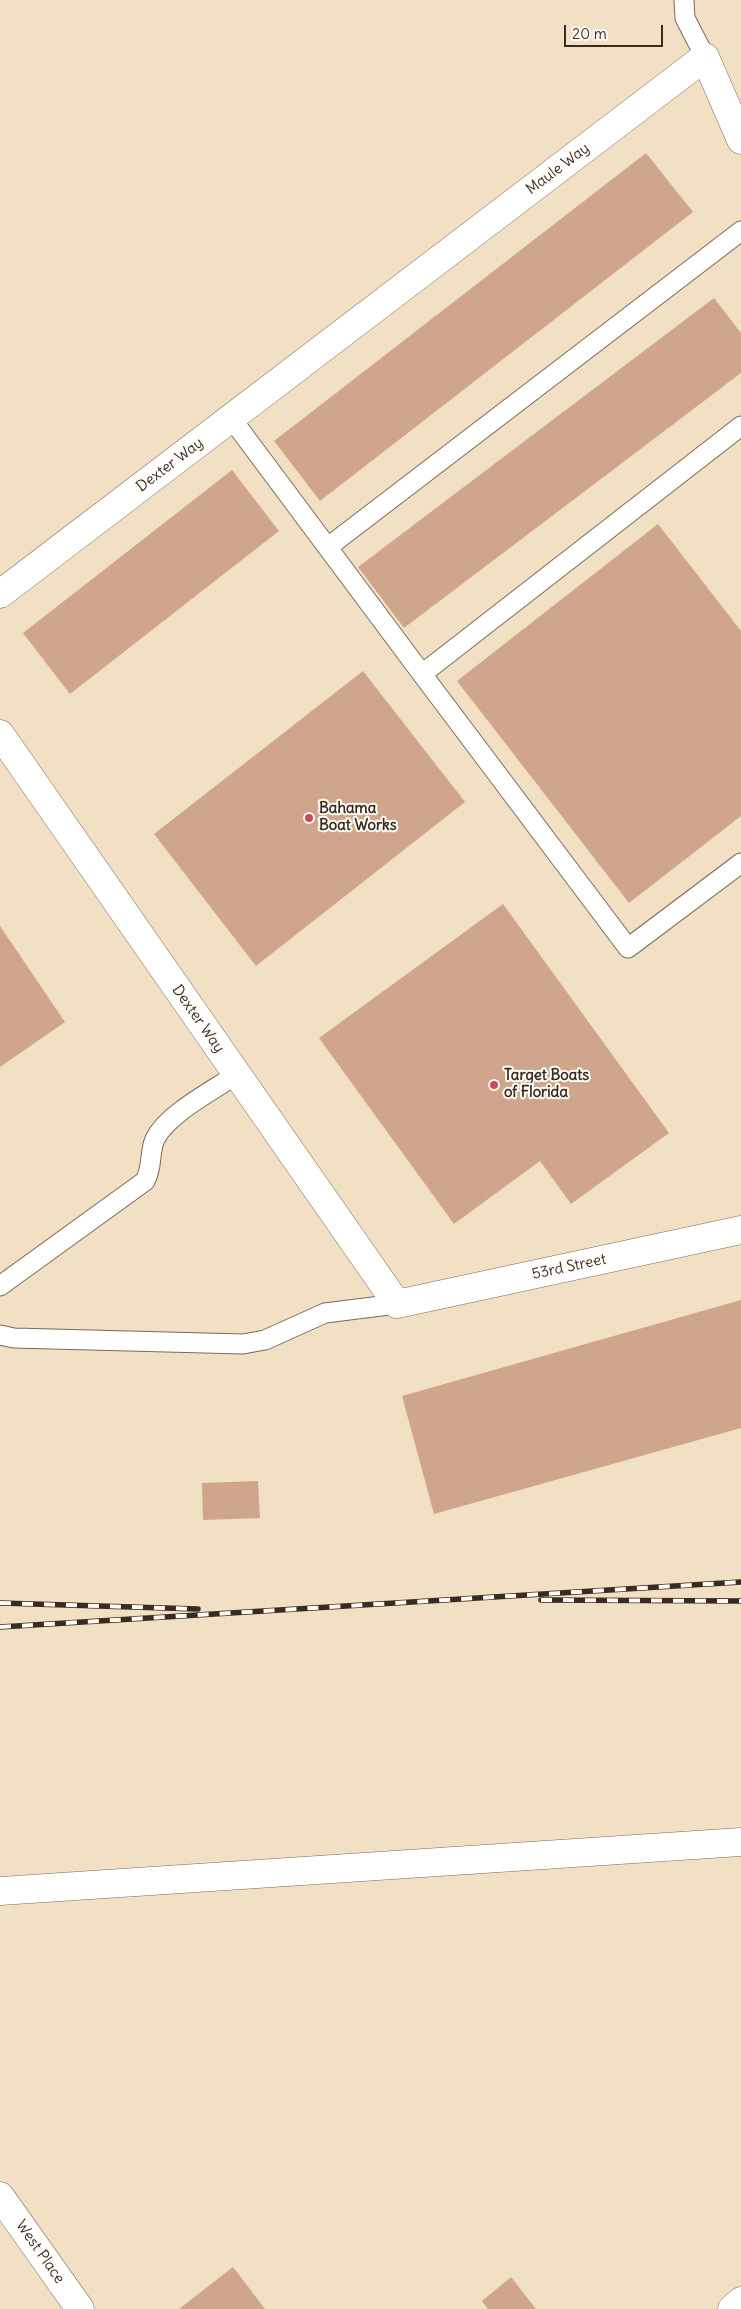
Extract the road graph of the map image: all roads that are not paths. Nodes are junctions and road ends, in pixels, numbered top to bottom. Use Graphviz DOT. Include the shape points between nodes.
graph roads {
  1 [pos="684,0"];
  2 [pos="705,57"];
  3 [pos="741,140"];
  4 [pos="741,231"];
  5 [pos="339,336"];
  6 [pos="231,418"];
  7 [pos="741,426"];
  8 [pos="328,547"];
  9 [pos="0,594"];
  10 [pos="422,674"];
  11 [pos="0,734"];
  12 [pos="741,863"];
  13 [pos="237,1074"];
  14 [pos="741,1230"];
  15 [pos="0,1286"];
  16 [pos="397,1304"];
  17 [pos="0,1335"];
  18 [pos="741,1842"];
  19 [pos="0,1891"];
  20 [pos="0,2196"];
  21 [pos="741,2301"];
  22 [pos="80,2309"];
  23 [pos="732,2309"];
  1 -- 2 [label="lane" via="685,18"];
  2 -- 3 [label="street"];
  2 -- 5 [label="street, Maule Way"];
  4 -- 8 [label="lane"];
  5 -- 6 [label="street, Dexter Way"];
  6 -- 8 [label="lane"];
  6 -- 9 [label="street, Dexter Way"];
  7 -- 10 [label="lane"];
  8 -- 10 [label="lane"];
  10 -- 12 [label="lane" via="628,948"];
  11 -- 13 [label="street, Dexter Way"];
  13 -- 15 [label="lane" via="173,1118 160,1131 154,1141 146,1181"];
  13 -- 16 [label="street, Dexter Way"];
  14 -- 16 [label="street, 53rd Street"];
  16 -- 17 [label="lane" via="325,1313 266,1340 243,1344"];
  18 -- 19 [label="street"];
  20 -- 22 [label="street, West Place"];
  21 -- 23 [label="street"];
}
